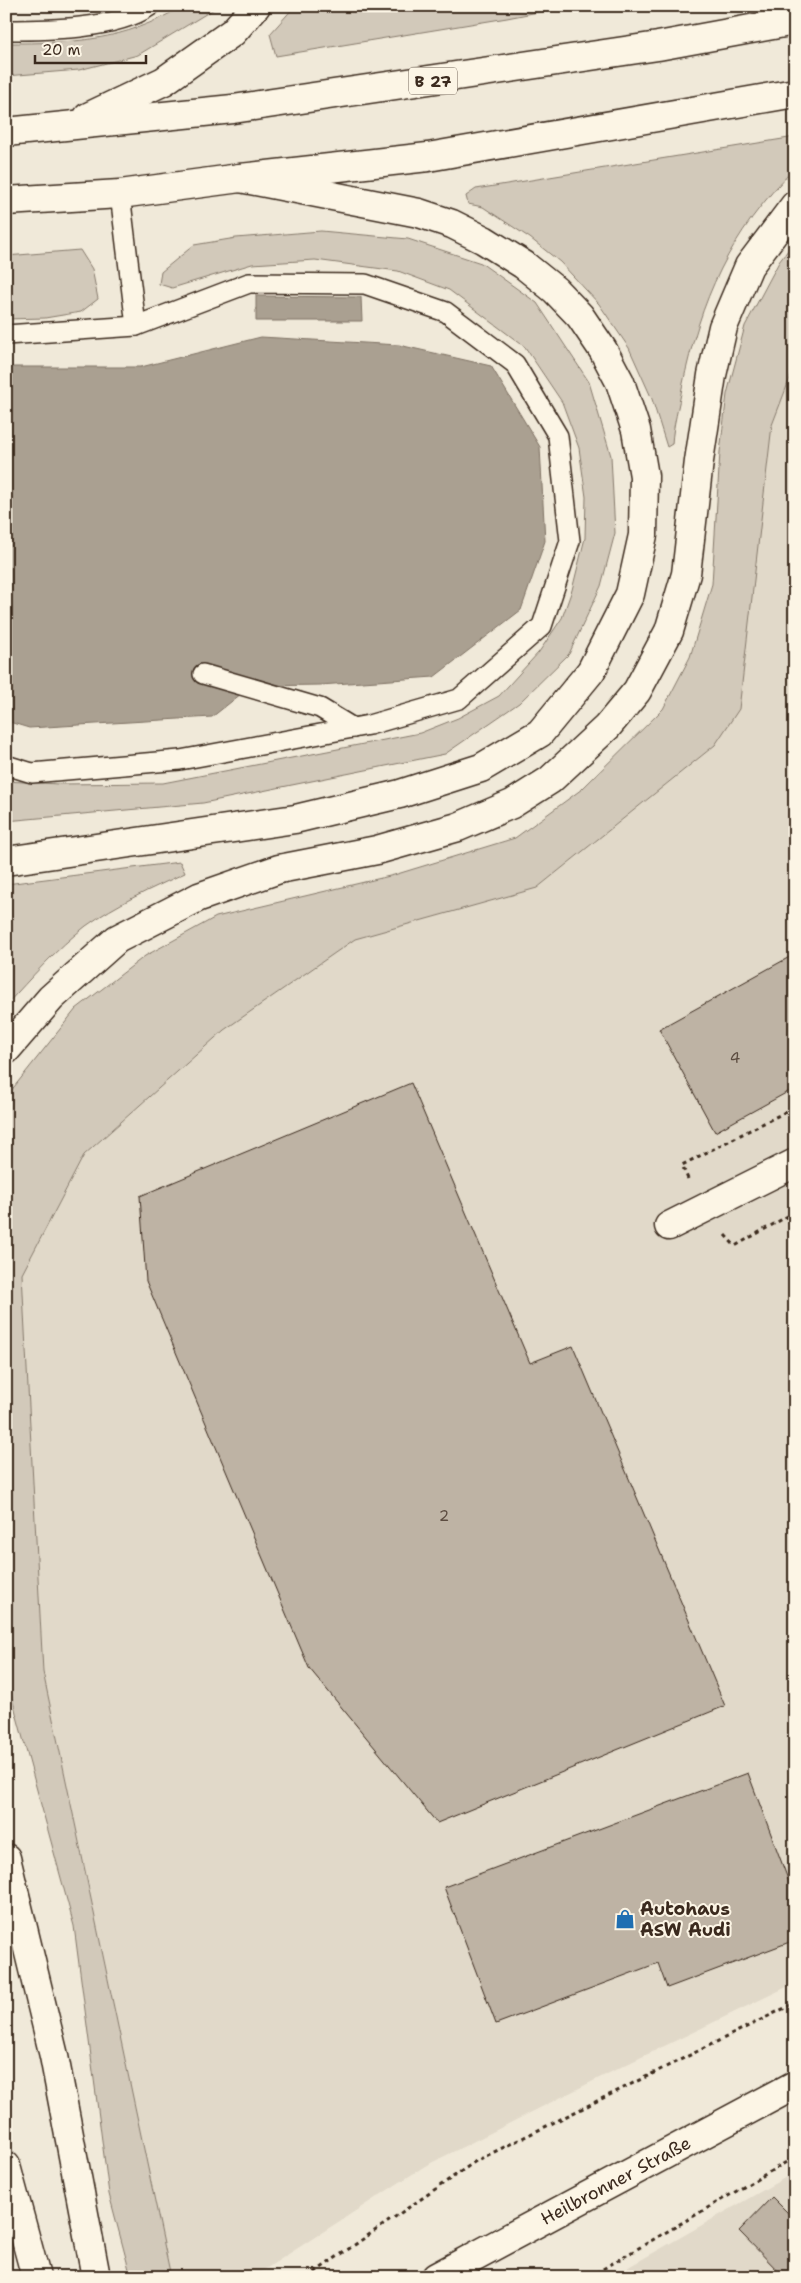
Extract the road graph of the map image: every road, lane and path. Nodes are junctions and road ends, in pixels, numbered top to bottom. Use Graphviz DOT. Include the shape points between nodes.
graph roads {
  1 [pos="150,6"];
  2 [pos="256,6"];
  3 [pos="795,21"];
  4 [pos="6,30"];
  5 [pos="795,93"];
  6 [pos="70,126"];
  7 [pos="6,132"];
  8 [pos="240,178"];
  9 [pos="120,194"];
  10 [pos="6,201"];
  11 [pos="795,205"];
  12 [pos="136,326"];
  13 [pos="6,335"];
  14 [pos="203,674"];
  15 [pos="353,728"];
  16 [pos="6,765"];
  17 [pos="6,861"];
  18 [pos="6,1050"];
  19 [pos="795,1163"];
  20 [pos="669,1226"];
  21 [pos="6,1858"];
  22 [pos="795,2003"];
  23 [pos="795,2085"];
  24 [pos="795,2156"];
  25 [pos="6,2166"];
  26 [pos="36,2277"];
  27 [pos="96,2277"];
  28 [pos="308,2277"];
  29 [pos="436,2277"];
  30 [pos="589,2277"];
  1 -- 4 [label="lane" via="138,14 69,30"];
  2 -- 6 [label="main road" via="233,32 164,81"];
  3 -- 6 [label="main road, B 27" via="658,46 407,84 233,109"];
  5 -- 8 [label="main road" via="428,157"];
  6 -- 7 [label="main road, B 27"];
  8 -- 9 [label="main road"];
  8 -- 17 [label="main road" via="419,213 452,224 524,265 580,316 604,350 620,382 636,430 644,476 643,535 630,594 591,671 540,733 481,768 400,794 296,819"];
  9 -- 10 [label="main road"];
  9 -- 12 [label="lane"];
  11 -- 18 [label="main road" via="749,266 723,327 700,451 686,574 669,631 637,691 607,727 550,780 512,804 458,827 376,850 279,869 199,897 117,939 50,998"];
  12 -- 13 [label="lane"];
  12 -- 15 [label="lane" via="249,283 366,284 446,312 515,364 558,436 570,541 542,626 459,699"];
  14 -- 15 [label="lane" via="320,708"];
  15 -- 16 [label="lane" via="180,760 32,773"];
  19 -- 20 [label="main road"];
  21 -- 27 [label="main road" via="54,2056"];
  22 -- 28 [label="path" via="476,2161"];
  23 -- 29 [label="main road, Heilbronner Straße"];
  24 -- 30 [label="path"];
  25 -- 26 [label="main road"];
}
